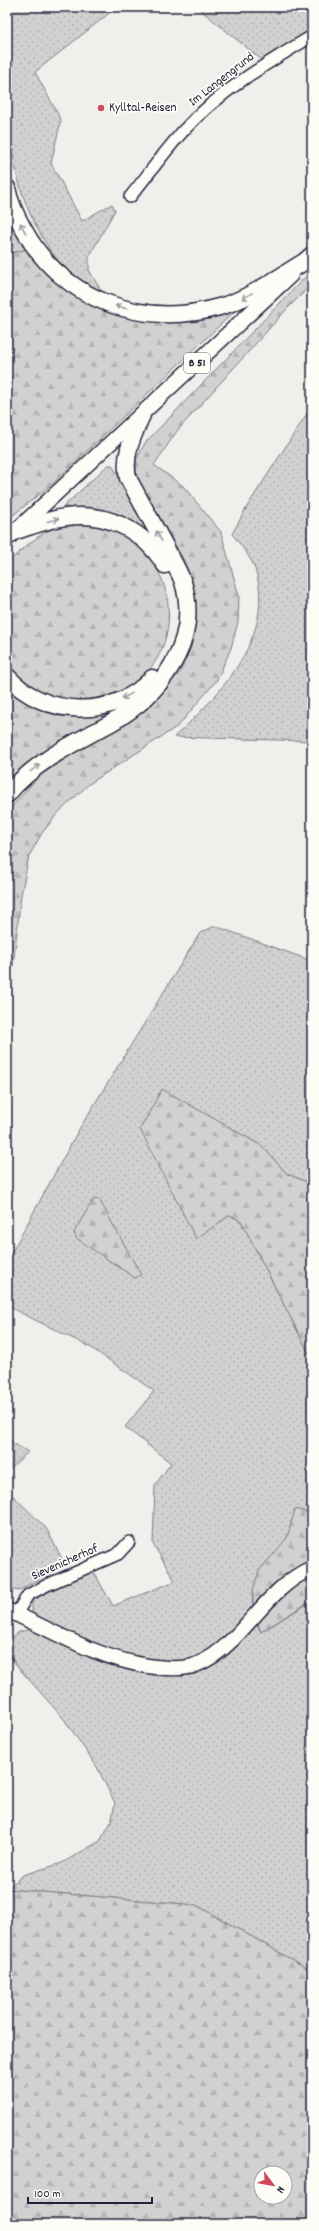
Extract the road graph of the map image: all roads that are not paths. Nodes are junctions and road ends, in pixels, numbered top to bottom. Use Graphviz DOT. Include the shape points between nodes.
graph roads {
  1 [pos="312,36"];
  2 [pos="7,188"];
  3 [pos="130,197"];
  4 [pos="308,258"];
  5 [pos="142,415"];
  6 [pos="11,535"];
  7 [pos="7,676"];
  8 [pos="7,795"];
  9 [pos="129,1542"];
  10 [pos="312,1568"];
  11 [pos="12,1612"];
  1 -- 3 [label="street, Im Langengrund" via="264,65 207,109 184,130"];
  4 -- 2 [label="highway, one-way" via="238,301 218,308 181,315 144,314 99,301 52,268 27,236 9,200"];
  4 -- 5 [label="main road, B 51"];
  5 -- 6 [label="main road, B 51"];
  8 -- 5 [label="highway, one-way" via="25,776 50,758 118,719 137,705 158,686 179,652 186,632 187,606 182,582 125,468 129,447"];
  6 -- 7 [label="highway, one-way" via="65,517 85,515 112,520 127,527 154,548 165,565 174,585 177,625 172,647 163,665 146,684 128,697 110,704 88,709 51,704 22,689"];
  9 -- 11 [label="street, Sievenicherhof" via="118,1554 28,1596"];
  10 -- 11 [label="main road" via="284,1585 231,1641 213,1656 192,1666 164,1668 106,1656"];
}
